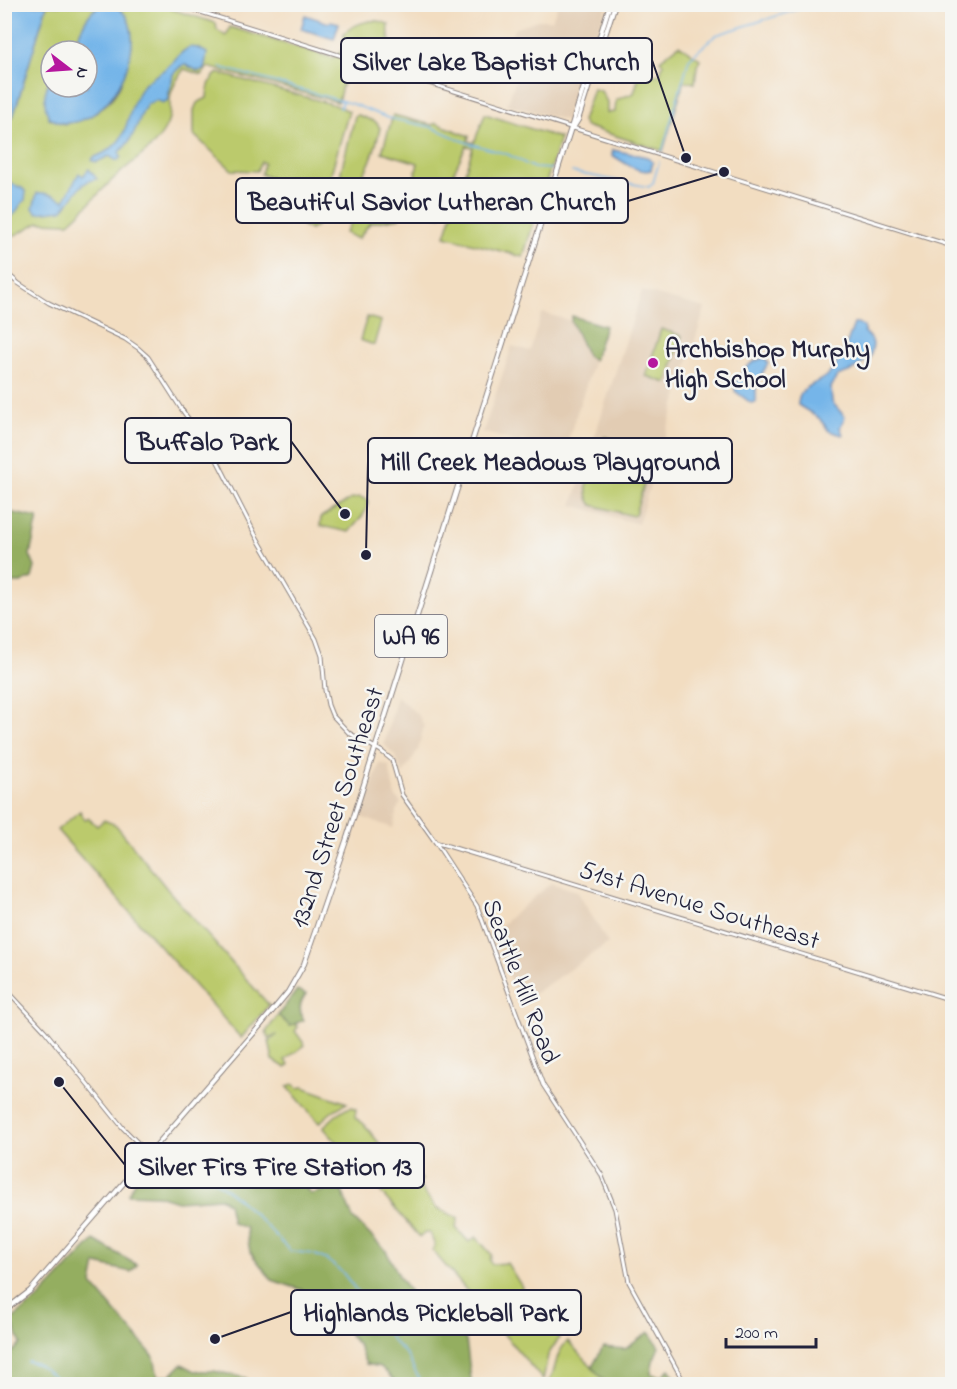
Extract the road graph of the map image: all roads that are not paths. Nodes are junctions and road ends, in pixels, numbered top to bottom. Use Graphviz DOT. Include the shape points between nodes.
graph roads {
  1 [pos="175,4"];
  2 [pos="610,4"];
  3 [pos="615,5"];
  4 [pos="605,20"];
  5 [pos="599,40"];
  6 [pos="603,44"];
  7 [pos="595,70"];
  8 [pos="573,128"];
  9 [pos="952,246"];
  10 [pos="4,272"];
  11 [pos="375,747"];
  12 [pos="436,843"];
  13 [pos="4,987"];
  14 [pos="952,1000"];
  15 [pos="148,1153"];
  16 [pos="4,1311"];
  17 [pos="685,1384"];
  1 -- 8 [label="street"];
  2 -- 4 [label="main road, 132nd Street Southeast / WA 96"];
  3 -- 6 [label="main road, 132nd Street Southeast / WA 96"];
  4 -- 5 [label="main road, 132nd Street Southeast / WA 96"];
  4 -- 6 [label="main road"];
  5 -- 7 [label="main road"];
  5 -- 8 [label="main road, 132nd Street Southeast / WA 96"];
  6 -- 7 [label="main road, 132nd Street Southeast / WA 96"];
  7 -- 8 [label="main road, 132nd Street Southeast / WA 96"];
  8 -- 9 [label="street"];
  8 -- 11 [label="main road, 132nd Street Southeast / WA 96"];
  10 -- 11 [label="street, Seattle Hill Road" via="49,303 124,339 148,357 216,458 261,546 316,639 333,715 349,733"];
  11 -- 12 [label="street, Seattle Hill Road" via="392,760 402,795"];
  11 -- 15 [label="main road, 132nd Street Southeast" via="312,945 295,981"];
  12 -- 14 [label="street, 51st Avenue Southeast"];
  12 -- 17 [label="street, Seattle Hill Road" via="477,906 543,1085 601,1174 615,1209 630,1282"];
  13 -- 15 [label="street"];
  15 -- 16 [label="main road, 132nd Street Southeast" via="30,1291"];
}
